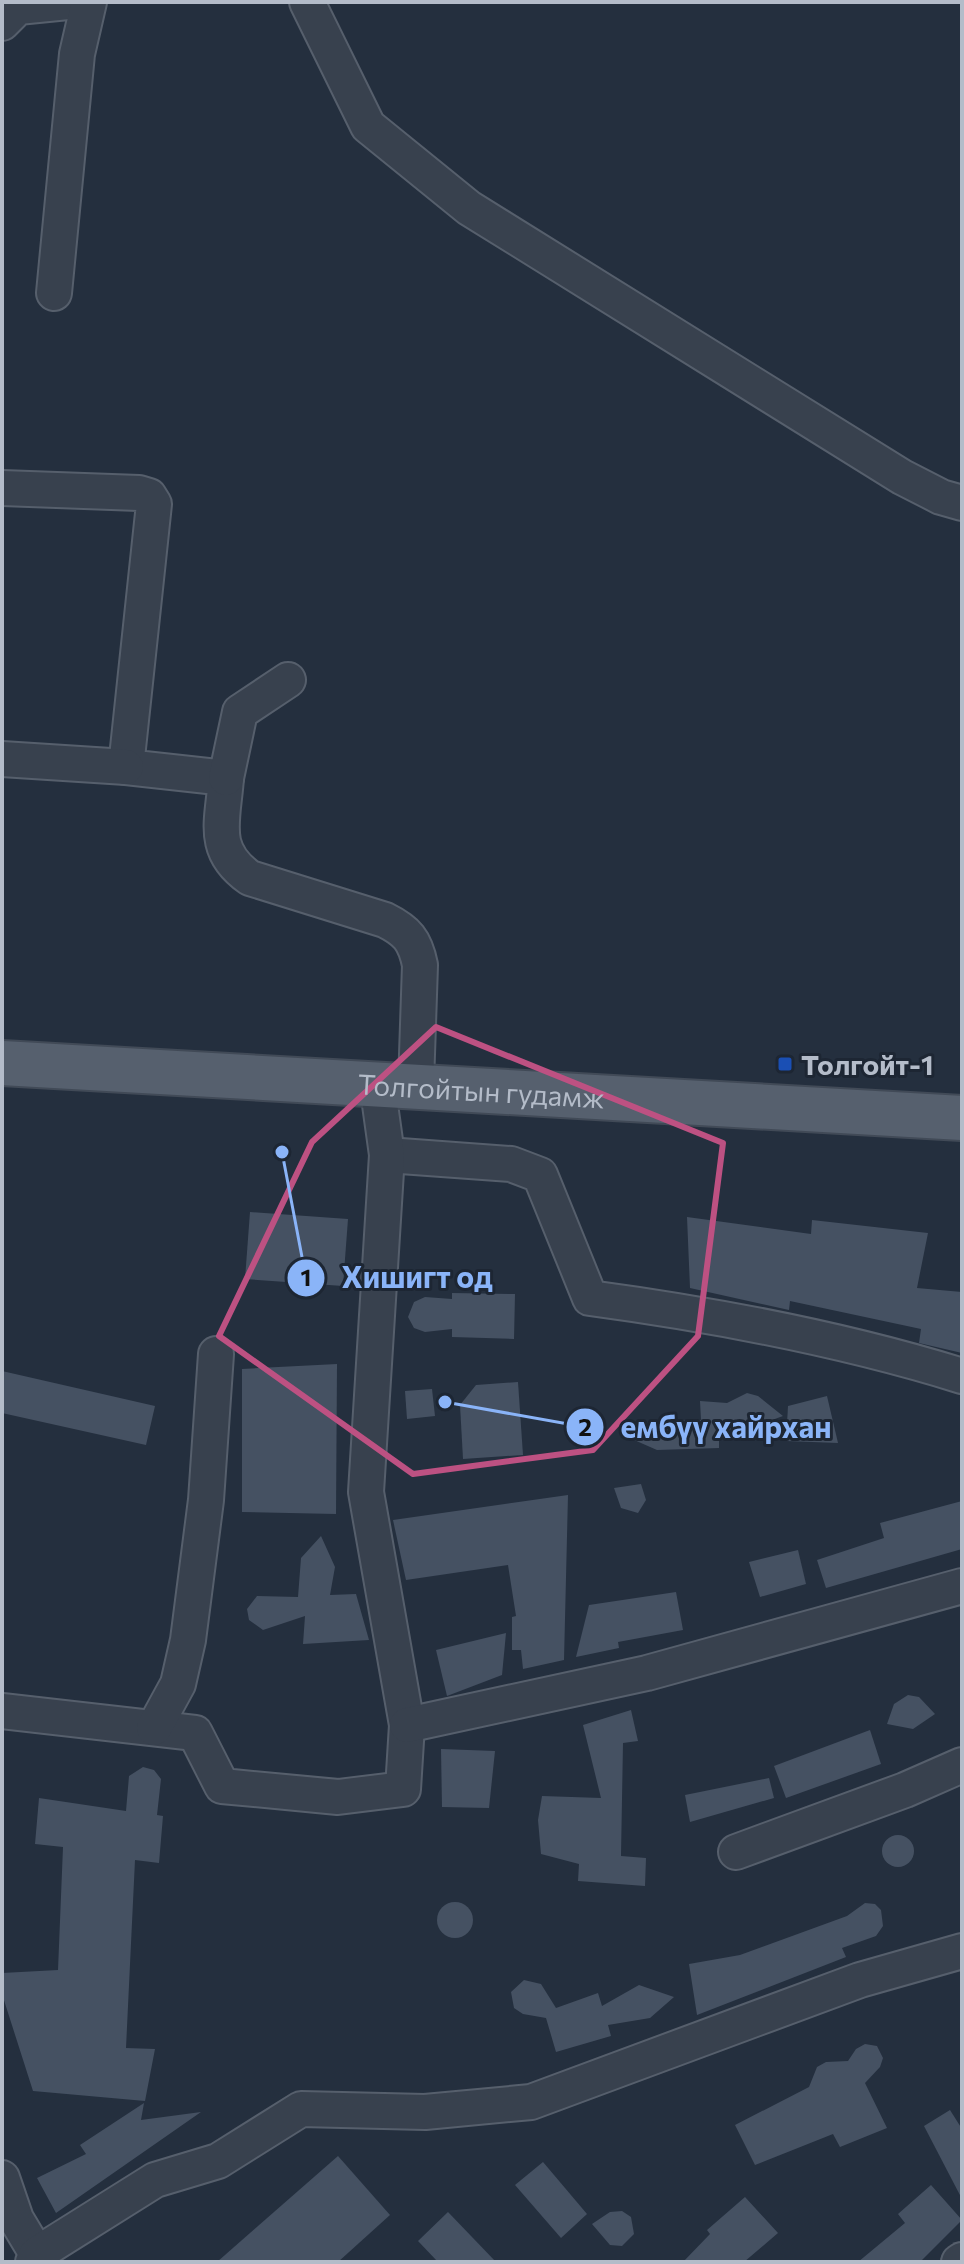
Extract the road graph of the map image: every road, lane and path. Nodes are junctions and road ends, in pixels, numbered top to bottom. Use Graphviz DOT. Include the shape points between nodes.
graph roads {
  1 [pos="68,2"];
  2 [pos="89,2"];
  3 [pos="307,2"];
  4 [pos="2,23"];
  5 [pos="54,293"];
  6 [pos="2,488"];
  7 [pos="962,503"];
  8 [pos="288,680"];
  9 [pos="2,759"];
  10 [pos="126,767"];
  11 [pos="226,778"];
  12 [pos="2,1063"];
  13 [pos="396,1084"];
  14 [pos="962,1118"];
  15 [pos="387,1155"];
  16 [pos="216,1354"];
  17 [pos="962,1376"];
  18 [pos="962,1586"];
  19 [pos="2,1711"];
  20 [pos="407,1725"];
  21 [pos="154,1728"];
  22 [pos="962,1765"];
  23 [pos="736,1852"];
  24 [pos="962,1951"];
  25 [pos="2,2178"];
  26 [pos="35,2258"];
  1 -- 4 [label="street" via="18,7"];
  2 -- 5 [label="street" via="77,54"];
  3 -- 7 [label="street" via="368,126 469,208 902,477"];
  6 -- 10 [label="street" via="139,493 154,504"];
  8 -- 11 [label="street" via="240,712"];
  9 -- 10 [label="street"];
  10 -- 11 [label="street"];
  11 -- 13 [label="street" via="221,846 232,865 250,878 385,920 406,931 417,947 420,965"];
  12 -- 13 [label="main road, Толгойтын гудамж"];
  13 -- 14 [label="main road, Толгойтын гудамж"];
  13 -- 15 [label="street"];
  15 -- 17 [label="street" via="511,1164 540,1175 590,1298 723,1316"];
  15 -- 20 [label="street" via="366,1492"];
  16 -- 21 [label="street" via="206,1500 188,1640 178,1684"];
  18 -- 20 [label="street" via="647,1673"];
  19 -- 21 [label="street"];
  20 -- 21 [label="street" via="403,1789 338,1797 222,1786 195,1733"];
  22 -- 23 [label="street"];
  24 -- 26 [label="street" via="860,1980 531,2102 425,2112 301,2109 218,2161 155,2180"];
  25 -- 26 [label="street"];
}
